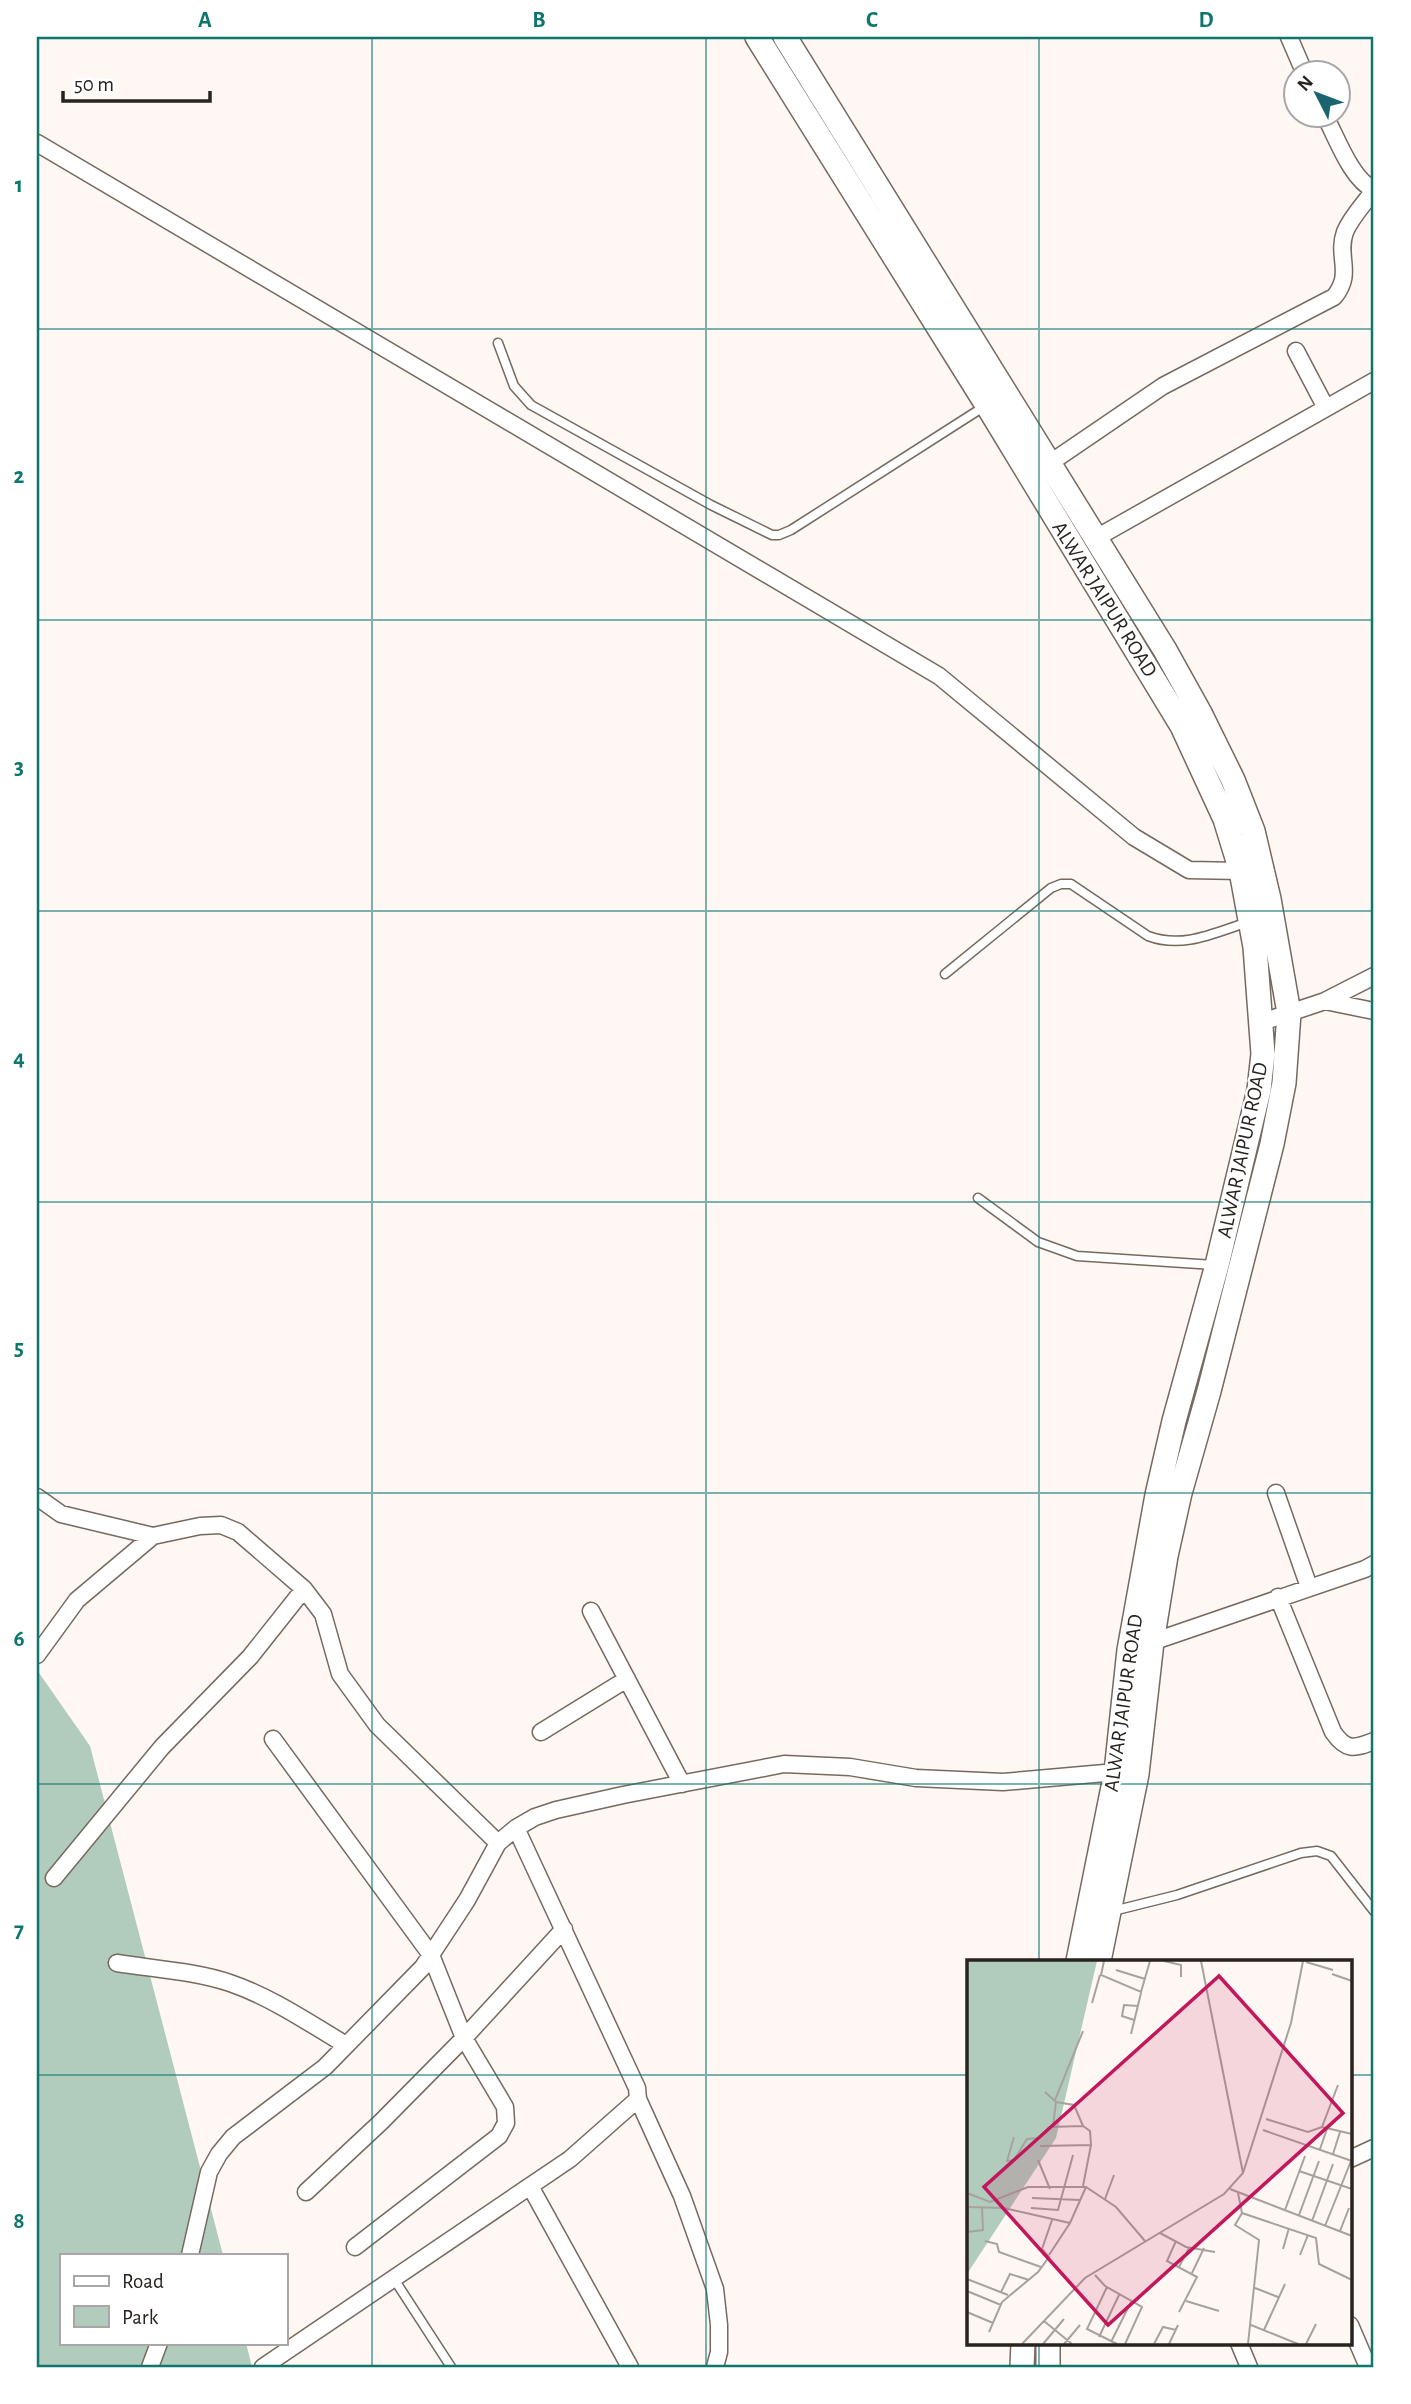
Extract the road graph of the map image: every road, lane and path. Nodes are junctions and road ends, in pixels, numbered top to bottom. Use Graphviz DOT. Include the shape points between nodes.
graph roads {
  1 [pos="757,37"];
  2 [pos="785,37"];
  3 [pos="1289,37"];
  4 [pos="1300,60"];
  5 [pos="1332,130"];
  6 [pos="37,143"];
  7 [pos="1374,190"];
  8 [pos="499,343"];
  9 [pos="1296,351"];
  10 [pos="1374,382"];
  11 [pos="987,405"];
  12 [pos="1326,408"];
  13 [pos="1049,463"];
  14 [pos="1067,491"];
  15 [pos="1047,503"];
  16 [pos="1096,538"];
  17 [pos="1241,871"];
  18 [pos="1251,921"];
  19 [pos="944,974"];
  20 [pos="1374,976"];
  21 [pos="1325,1001"];
  22 [pos="1374,1011"];
  23 [pos="1289,1013"];
  24 [pos="1262,1022"];
  25 [pos="978,1198"];
  26 [pos="1217,1265"];
  27 [pos="1276,1493"];
  28 [pos="37,1497"];
  29 [pos="153,1536"];
  30 [pos="1374,1564"];
  31 [pos="1309,1587"];
  32 [pos="304,1589"];
  33 [pos="1279,1597"];
  34 [pos="591,1611"];
  35 [pos="1152,1642"];
  36 [pos="37,1655"];
  37 [pos="627,1679"];
  38 [pos="541,1732"];
  39 [pos="273,1739"];
  40 [pos="1374,1741"];
  41 [pos="1126,1773"];
  42 [pos="682,1784"];
  43 [pos="516,1828"];
  44 [pos="498,1843"];
  45 [pos="54,1878"];
  46 [pos="1374,1911"];
  47 [pos="1110,1912"];
  48 [pos="564,1929"];
  49 [pos="431,1955"];
  50 [pos="1078,1960"];
  51 [pos="1099,1960"];
  52 [pos="117,1963"];
  53 [pos="464,2038"];
  54 [pos="346,2045"];
  55 [pos="638,2099"];
  56 [pos="1374,2148"];
  57 [pos="1352,2158"];
  58 [pos="530,2186"];
  59 [pos="306,2192"];
  60 [pos="355,2248"];
  61 [pos="190,2254"];
  62 [pos="394,2278"];
  63 [pos="1352,2330"];
  64 [pos="159,2344"];
  65 [pos="1023,2344"];
  66 [pos="1048,2344"];
  67 [pos="1239,2344"];
  68 [pos="150,2367"];
  69 [pos="263,2367"];
  70 [pos="451,2367"];
  71 [pos="630,2367"];
  72 [pos="715,2367"];
  73 [pos="1022,2367"];
  74 [pos="1048,2367"];
  75 [pos="1249,2367"];
  76 [pos="1368,2367"];
  1 -- 11 [label="main road, ALWAR JAIPUR ROAD"];
  2 -- 13 [label="main road, ALWAR JAIPUR ROAD"];
  3 -- 4 [label="street"];
  5 -- 7 [label="street" via="1354,171"];
  6 -- 17 [label="street" via="939,676 1134,837 1189,870"];
  7 -- 13 [label="street" via="1344,234 1344,282 1334,297 1163,386"];
  8 -- 11 [label="lane" via="514,386 531,405 772,535 791,530"];
  9 -- 12 [label="street"];
  10 -- 12 [label="street"];
  11 -- 15 [label="main road, ALWAR JAIPUR ROAD"];
  12 -- 16 [label="street"];
  13 -- 14 [label="main road, ALWAR JAIPUR ROAD"];
  14 -- 15 [label="main road"];
  14 -- 16 [label="main road, ALWAR JAIPUR ROAD"];
  15 -- 17 [label="main road, ALWAR JAIPUR ROAD" via="1182,726 1225,819"];
  16 -- 23 [label="main road, ALWAR JAIPUR ROAD" via="1165,650 1233,780 1252,831 1269,900"];
  17 -- 18 [label="main road, ALWAR JAIPUR ROAD"];
  18 -- 19 [label="lane" via="1189,941 1159,940 1071,884 1061,884"];
  18 -- 24 [label="main road, ALWAR JAIPUR ROAD"];
  20 -- 21 [label="street"];
  21 -- 22 [label="street"];
  21 -- 23 [label="street"];
  23 -- 24 [label="street"];
  23 -- 35 [label="main road, ALWAR JAIPUR ROAD" via="1284,1083 1272,1144 1180,1493"];
  24 -- 26 [label="main road, ALWAR JAIPUR ROAD" via="1259,1090"];
  25 -- 26 [label="lane" via="1038,1242 1077,1256"];
  26 -- 41 [label="main road, ALWAR JAIPUR ROAD" via="1154,1508 1129,1650"];
  27 -- 31 [label="street"];
  28 -- 29 [label="street" via="61,1514"];
  29 -- 32 [label="street" via="221,1525 238,1532"];
  29 -- 36 [label="street" via="77,1600"];
  30 -- 31 [label="street"];
  31 -- 33 [label="street"];
  32 -- 44 [label="street" via="323,1614 341,1674 357,1700"];
  32 -- 45 [label="street" via="250,1657 162,1747"];
  33 -- 35 [label="street"];
  33 -- 40 [label="street" via="1342,1745 1349,1748"];
  34 -- 37 [label="street"];
  35 -- 41 [label="main road, ALWAR JAIPUR ROAD"];
  37 -- 38 [label="street"];
  37 -- 42 [label="street"];
  39 -- 49 [label="street"];
  41 -- 42 [label="street" via="1003,1782 784,1765"];
  41 -- 47 [label="main road, ALWAR JAIPUR ROAD"];
  41 -- 50 [label="main road, ALWAR JAIPUR ROAD"];
  42 -- 43 [label="street" via="556,1810"];
  43 -- 44 [label="street"];
  43 -- 48 [label="street"];
  44 -- 49 [label="street"];
  46 -- 47 [label="lane" via="1331,1856 1317,1851"];
  47 -- 51 [label="main road, ALWAR JAIPUR ROAD"];
  48 -- 53 [label="street"];
  48 -- 55 [label="street"];
  49 -- 53 [label="street"];
  49 -- 54 [label="street"];
  52 -- 54 [label="street" via="232,1984 292,2012"];
  53 -- 59 [label="street"];
  53 -- 60 [label="street" via="505,2107 506,2123 499,2136"];
  54 -- 61 [label="street" via="325,2067 233,2137 219,2154 209,2172"];
  55 -- 58 [label="street" via="570,2159"];
  55 -- 72 [label="street" via="682,2196 715,2289 719,2352"];
  56 -- 57 [label="street"];
  58 -- 62 [label="street"];
  58 -- 71 [label="street"];
  62 -- 69 [label="street"];
  62 -- 70 [label="lane"];
  63 -- 76 [label="street"];
  64 -- 68 [label="street"];
  65 -- 73 [label="main road"];
  66 -- 74 [label="main road"];
  67 -- 75 [label="street"];
}
